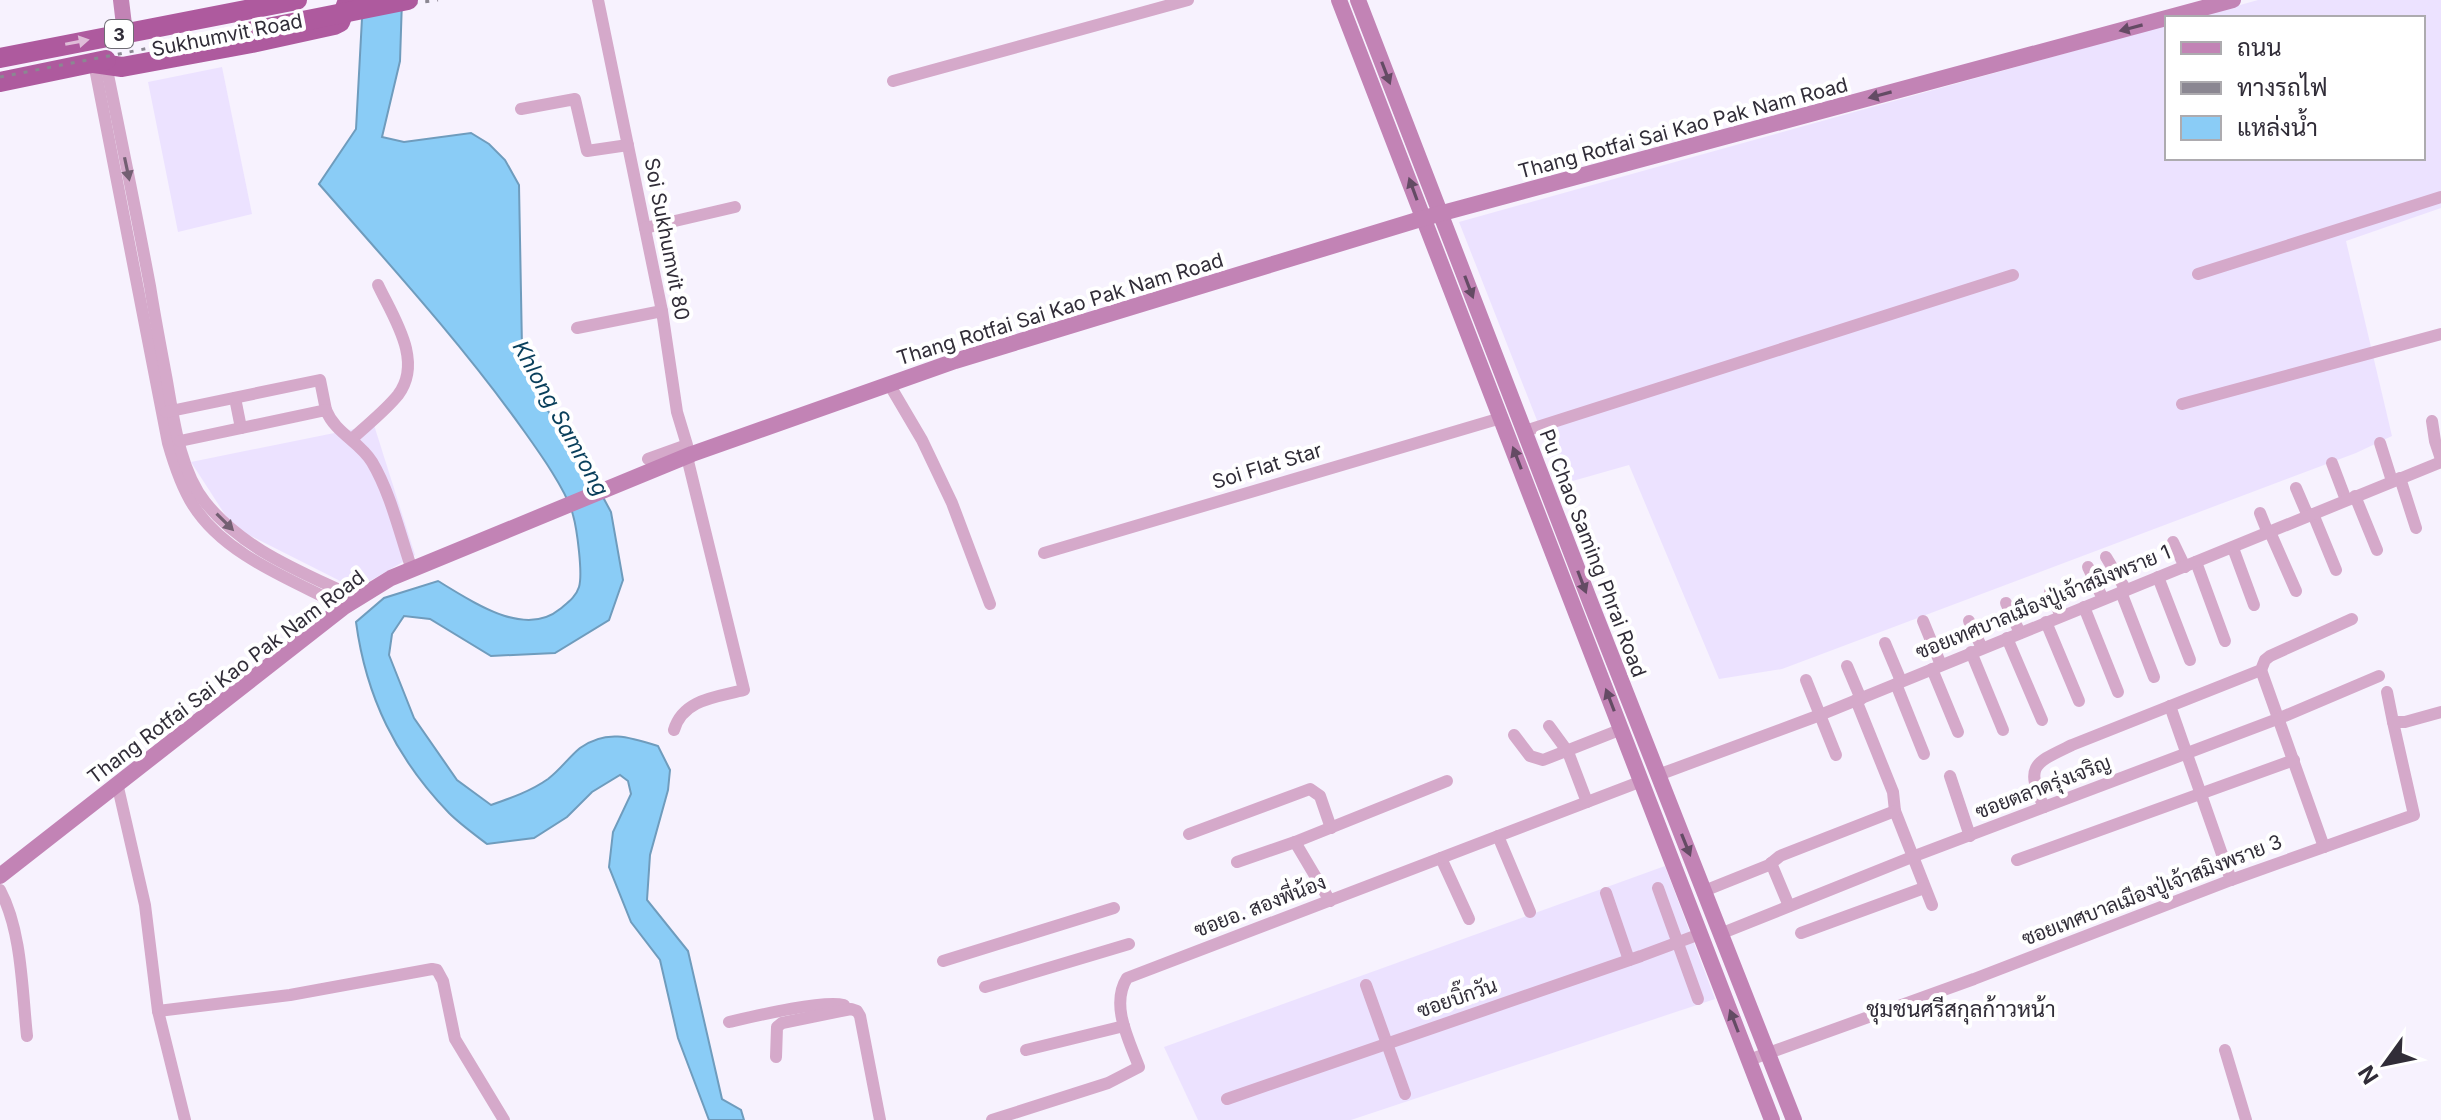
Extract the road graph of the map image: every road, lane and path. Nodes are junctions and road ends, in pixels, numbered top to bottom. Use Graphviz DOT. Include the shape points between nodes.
graph roads {
  1 [pos="121,0"];
  2 [pos="259,0"];
  3 [pos="297,0"];
  4 [pos="348,0"];
  5 [pos="408,0"];
  6 [pos="598,0"];
  7 [pos="1188,0"];
  8 [pos="1339,0"];
  9 [pos="1358,0"];
  10 [pos="2233,0"];
  11 [pos="2174,16"];
  12 [pos="2165,18"];
  13 [pos="125,33"];
  14 [pos="0,58"];
  15 [pos="100,64"];
  16 [pos="893,81"];
  17 [pos="0,82"];
  18 [pos="521,109"];
  19 [pos="628,145"];
  20 [pos="2441,197"];
  21 [pos="735,207"];
  22 [pos="1442,213"];
  23 [pos="1424,218"];
  24 [pos="645,228"];
  25 [pos="2198,274"];
  26 [pos="2013,275"];
  27 [pos="378,285"];
  28 [pos="662,311"];
  29 [pos="577,328"];
  30 [pos="2441,334"];
  31 [pos="889,384"];
  32 [pos="235,398"];
  33 [pos="2182,404"];
  34 [pos="326,410"];
  35 [pos="168,412"];
  36 [pos="1501,418"];
  37 [pos="2432,421"];
  38 [pos="241,428"];
  39 [pos="1525,431"];
  40 [pos="353,438"];
  41 [pos="180,441"];
  42 [pos="2380,443"];
  43 [pos="687,451"];
  44 [pos="648,459"];
  45 [pos="2441,460"];
  46 [pos="2332,463"];
  47 [pos="2396,480"];
  48 [pos="2296,488"];
  49 [pos="2351,498"];
  50 [pos="198,503"];
  51 [pos="2260,513"];
  52 [pos="2310,515"];
  53 [pos="2416,528"];
  54 [pos="2269,532"];
  55 [pos="2173,542"];
  56 [pos="2233,548"];
  57 [pos="2377,550"];
  58 [pos="1044,553"];
  59 [pos="2106,557"];
  60 [pos="1564,559"];
  61 [pos="2191,564"];
  62 [pos="2088,567"];
  63 [pos="412,570"];
  64 [pos="2336,570"];
  65 [pos="2158,577"];
  66 [pos="2124,591"];
  67 [pos="2296,591"];
  68 [pos="2050,592"];
  69 [pos="2103,599"];
  70 [pos="351,603"];
  71 [pos="2006,603"];
  72 [pos="990,604"];
  73 [pos="2254,605"];
  74 [pos="2084,607"];
  75 [pos="2061,616"];
  76 [pos="2352,619"];
  77 [pos="1923,621"];
  78 [pos="1969,621"];
  79 [pos="2046,622"];
  80 [pos="2020,633"];
  81 [pos="2007,638"];
  82 [pos="2225,641"];
  83 [pos="1885,643"];
  84 [pos="1976,650"];
  85 [pos="2190,660"];
  86 [pos="1847,666"];
  87 [pos="1936,667"];
  88 [pos="2261,670"];
  89 [pos="2379,676"];
  90 [pos="2154,677"];
  91 [pos="1806,680"];
  92 [pos="1898,682"];
  93 [pos="2118,692"];
  94 [pos="2387,692"];
  95 [pos="1858,700"];
  96 [pos="2079,701"];
  97 [pos="2170,706"];
  98 [pos="2441,712"];
  99 [pos="1820,715"];
  100 [pos="2280,718"];
  101 [pos="2042,720"];
  102 [pos="2393,722"];
  103 [pos="1549,726"];
  104 [pos="1622,729"];
  105 [pos="674,730"];
  106 [pos="2003,730"];
  107 [pos="1958,732"];
  108 [pos="1514,735"];
  109 [pos="1568,752"];
  110 [pos="1924,754"];
  111 [pos="2188,754"];
  112 [pos="1836,755"];
  113 [pos="2294,760"];
  114 [pos="1658,775"];
  115 [pos="1950,776"];
  116 [pos="1447,781"];
  117 [pos="1642,781"];
  118 [pos="117,783"];
  119 [pos="2201,793"];
  120 [pos="1587,802"];
  121 [pos="2044,807"];
  122 [pos="1895,811"];
  123 [pos="1331,828"];
  124 [pos="1189,834"];
  125 [pos="1498,836"];
  126 [pos="1970,836"];
  127 [pos="1295,842"];
  128 [pos="2324,847"];
  129 [pos="1912,857"];
  130 [pos="1441,858"];
  131 [pos="2017,860"];
  132 [pos="1237,862"];
  133 [pos="1771,863"];
  134 [pos="0,876"];
  135 [pos="2231,880"];
  136 [pos="1658,888"];
  137 [pos="1924,888"];
  138 [pos="0,890"];
  139 [pos="1704,891"];
  140 [pos="1606,893"];
  141 [pos="1330,901"];
  142 [pos="1932,905"];
  143 [pos="1789,906"];
  144 [pos="1114,908"];
  145 [pos="1530,912"];
  146 [pos="1469,919"];
  147 [pos="1801,933"];
  148 [pos="1700,934"];
  149 [pos="1720,934"];
  150 [pos="1677,943"];
  151 [pos="1129,944"];
  152 [pos="1629,960"];
  153 [pos="943,961"];
  154 [pos="1366,985"];
  155 [pos="985,987"];
  156 [pos="1698,999"];
  157 [pos="851,1009"];
  158 [pos="158,1011"];
  159 [pos="729,1022"];
  160 [pos="1124,1026"];
  161 [pos="27,1036"];
  162 [pos="1387,1043"];
  163 [pos="1026,1050"];
  164 [pos="2225,1050"];
  165 [pos="1768,1053"];
  166 [pos="776,1057"];
  167 [pos="1749,1060"];
  168 [pos="1405,1094"];
  169 [pos="1227,1099"];
  170 [pos="503,1118"];
  171 [pos="185,1120"];
  172 [pos="489,1120"];
  173 [pos="880,1120"];
  174 [pos="992,1120"];
  175 [pos="1772,1120"];
  176 [pos="1794,1120"];
  177 [pos="2246,1120"];
  1 -- 13 [label="main road"];
  2 -- 13 [label="highway" via="143,23"];
  3 -- 13 [label="highway, Sukhumvit Road / 3"];
  4 -- 15 [label="highway" via="334,25 122,67"];
  5 -- 15 [label="highway, Sukhumvit Road / 3, bridge"];
  6 -- 19 [label="street, Soi Sukhumvit 80"];
  7 -- 16 [label="street"];
  23 -- 8 [label="main road, Pu Chao Saming Phrai Road, one-way"];
  9 -- 22 [label="main road, Pu Chao Saming Phrai Road, one-way"];
  10 -- 11 [label="main road, Thang Rotfai Sai Kao Pak Nam Road, one-way"];
  12 -- 22 [label="main road, Thang Rotfai Sai Kao Pak Nam Road, one-way"];
  14 -- 13 [label="highway, Sukhumvit Road / 3, one-way"];
  15 -- 17 [label="highway, Sukhumvit Road / 3"];
  15 -- 35 [label="street, one-way"];
  18 -- 19 [label="street" via="575,99 587,151"];
  19 -- 24 [label="street, Soi Sukhumvit 80"];
  20 -- 25 [label="street"];
  21 -- 24 [label="street"];
  22 -- 23 [label="main road, Thang Rotfai Sai Kao Pak Nam Road"];
  22 -- 39 [label="main road, Pu Chao Saming Phrai Road, one-way"];
  23 -- 31 [label="main road, Thang Rotfai Sai Kao Pak Nam Road"];
  23 -- 36 [label="main road, Pu Chao Saming Phrai Road"];
  24 -- 28 [label="street, Soi Sukhumvit 80"];
  26 -- 39 [label="street"];
  27 -- 40 [label="street" via="406,348 408,371 399,394"];
  28 -- 29 [label="street"];
  28 -- 43 [label="street, Soi Sukhumvit 80"];
  30 -- 33 [label="street"];
  31 -- 43 [label="main road, Thang Rotfai Sai Kao Pak Nam Road"];
  31 -- 72 [label="street" via="952,503"];
  32 -- 34 [label="street" via="320,380"];
  32 -- 35 [label="street"];
  32 -- 38 [label="street"];
  34 -- 38 [label="street"];
  34 -- 40 [label="street" via="335,426"];
  35 -- 41 [label="street"];
  35 -- 50 [label="street" via="168,443 178,476"];
  36 -- 58 [label="street, Soi Flat Star"];
  60 -- 36 [label="main road, Pu Chao Saming Phrai Road, one-way"];
  37 -- 45 [label="street"];
  38 -- 41 [label="street"];
  39 -- 60 [label="main road, Pu Chao Saming Phrai Road"];
  40 -- 63 [label="street" via="373,463"];
  41 -- 50 [label="street"];
  42 -- 47 [label="street"];
  43 -- 44 [label="street"];
  43 -- 63 [label="main road, Thang Rotfai Sai Kao Pak Nam Road" via="607,490"];
  43 -- 105 [label="street, Soi Sukhumvit 80" via="744,690 691,705"];
  45 -- 47 [label="street, ซอยเทศบาลเมืองปู่เจ้าสมิงพราย 1"];
  46 -- 49 [label="street"];
  47 -- 49 [label="street, ซอยเทศบาลเมืองปู่เจ้าสมิงพราย 1"];
  47 -- 53 [label="street"];
  48 -- 52 [label="street"];
  49 -- 52 [label="street, ซอยเทศบาลเมืองปู่เจ้าสมิงพราย 1"];
  49 -- 57 [label="street"];
  50 -- 70 [label="street" via="214,531 242,555 264,560"];
  51 -- 54 [label="street"];
  52 -- 54 [label="street, ซอยเทศบาลเมืองปู่เจ้าสมิงพราย 1"];
  52 -- 64 [label="street"];
  54 -- 56 [label="street, ซอยเทศบาลเมืองปู่เจ้าสมิงพราย 1"];
  54 -- 67 [label="street"];
  55 -- 61 [label="street"];
  56 -- 61 [label="street, ซอยเทศบาลเมืองปู่เจ้าสมิงพราย 1"];
  56 -- 73 [label="street"];
  59 -- 66 [label="street"];
  104 -- 60 [label="main road, Pu Chao Saming Phrai Road, one-way"];
  60 -- 114 [label="main road, Pu Chao Saming Phrai Road, one-way"];
  61 -- 65 [label="street, ซอยเทศบาลเมืองปู่เจ้าสมิงพราย 1"];
  61 -- 82 [label="street"];
  62 -- 69 [label="street"];
  63 -- 70 [label="main road, Thang Rotfai Sai Kao Pak Nam Road"];
  65 -- 66 [label="street, ซอยเทศบาลเมืองปู่เจ้าสมิงพราย 1"];
  65 -- 85 [label="street"];
  66 -- 69 [label="street, ซอยเทศบาลเมืองปู่เจ้าสมิงพราย 1"];
  66 -- 90 [label="street"];
  68 -- 75 [label="street"];
  69 -- 74 [label="street, ซอยเทศบาลเมืองปู่เจ้าสมิงพราย 1"];
  70 -- 118 [label="main road, Thang Rotfai Sai Kao Pak Nam Road"];
  71 -- 80 [label="street"];
  74 -- 75 [label="street, ซอยเทศบาลเมืองปู่เจ้าสมิงพราย 1"];
  74 -- 93 [label="street"];
  75 -- 79 [label="street, ซอยเทศบาลเมืองปู่เจ้าสมิงพราย 1"];
  76 -- 88 [label="street" via="2270,656"];
  77 -- 87 [label="street"];
  78 -- 84 [label="street"];
  79 -- 80 [label="street, ซอยเทศบาลเมืองปู่เจ้าสมิงพราย 1"];
  79 -- 96 [label="street"];
  80 -- 81 [label="street, ซอยเทศบาลเมืองปู่เจ้าสมิงพราย 1"];
  81 -- 84 [label="street, ซอยเทศบาลเมืองปู่เจ้าสมิงพราย 1"];
  81 -- 101 [label="street"];
  83 -- 92 [label="street"];
  84 -- 87 [label="street, ซอยเทศบาลเมืองปู่เจ้าสมิงพราย 1"];
  84 -- 106 [label="street"];
  86 -- 95 [label="street"];
  87 -- 92 [label="street, ซอยเทศบาลเมืองปู่เจ้าสมิงพราย 1"];
  87 -- 107 [label="street"];
  88 -- 97 [label="street"];
  88 -- 100 [label="street"];
  89 -- 100 [label="street, ซอยตลาดรุ่งเจริญ"];
  91 -- 99 [label="street"];
  92 -- 95 [label="street, ซอยเทศบาลเมืองปู่เจ้าสมิงพราย 1"];
  92 -- 110 [label="street"];
  94 -- 102 [label="street"];
  95 -- 99 [label="street, ซอยเทศบาลเมืองปู่เจ้าสมิงพราย 1"];
  95 -- 122 [label="street" via="1893,792"];
  97 -- 111 [label="street"];
  97 -- 121 [label="street" via="2042,760 2033,778"];
  98 -- 102 [label="street"];
  99 -- 112 [label="street"];
  99 -- 114 [label="street, ซอยเทศบาลเมืองปู่เจ้าสมิงพราย 1"];
  100 -- 111 [label="street, ซอยตลาดรุ่งเจริญ"];
  100 -- 113 [label="street"];
  102 -- 128 [label="street, ซอยเทศบาลเมืองปู่เจ้าสมิงพราย 3" via="2414,815"];
  103 -- 109 [label="street"];
  104 -- 109 [label="street"];
  104 -- 117 [label="main road, Pu Chao Saming Phrai Road"];
  108 -- 109 [label="street" via="1536,760"];
  109 -- 120 [label="street"];
  111 -- 119 [label="street"];
  111 -- 121 [label="street, ซอยตลาดรุ่งเจริญ"];
  113 -- 119 [label="street"];
  113 -- 128 [label="street"];
  114 -- 117 [label="main road"];
  114 -- 139 [label="main road, Pu Chao Saming Phrai Road, one-way"];
  115 -- 126 [label="street"];
  116 -- 123 [label="street"];
  117 -- 120 [label="street, ซอยอ. สองพี่น้อง"];
  117 -- 148 [label="main road, Pu Chao Saming Phrai Road"];
  118 -- 134 [label="main road, Thang Rotfai Sai Kao Pak Nam Road"];
  118 -- 158 [label="street" via="145,905"];
  119 -- 131 [label="street"];
  119 -- 135 [label="street"];
  120 -- 125 [label="street, ซอยอ. สองพี่น้อง"];
  121 -- 126 [label="street, ซอยตลาดรุ่งเจริญ"];
  122 -- 129 [label="street"];
  122 -- 133 [label="street"];
  123 -- 124 [label="street" via="1320,796 1310,789"];
  123 -- 127 [label="street"];
  125 -- 130 [label="street, ซอยอ. สองพี่น้อง"];
  125 -- 145 [label="street"];
  126 -- 129 [label="street, ซอยตลาดรุ่งเจริญ"];
  127 -- 132 [label="street"];
  127 -- 141 [label="street"];
  128 -- 135 [label="street, ซอยเทศบาลเมืองปู่เจ้าสมิงพราย 3"];
  129 -- 137 [label="street"];
  129 -- 143 [label="street, ซอยตลาดรุ่งเจริญ"];
  130 -- 141 [label="street, ซอยอ. สองพี่น้อง"];
  130 -- 146 [label="street"];
  133 -- 139 [label="street"];
  133 -- 143 [label="street"];
  135 -- 165 [label="street, ซอยเทศบาลเมืองปู่เจ้าสมิงพราย 3"];
  136 -- 150 [label="street"];
  137 -- 142 [label="street"];
  137 -- 147 [label="street"];
  138 -- 161 [label="street" via="14,935"];
  139 -- 149 [label="main road, Pu Chao Saming Phrai Road"];
  140 -- 152 [label="street"];
  141 -- 160 [label="street, ซอยอ. สองพี่น้อง" via="1127,978 1120,1001"];
  143 -- 149 [label="street, ซอยตลาดรุ่งเจริญ"];
  144 -- 153 [label="street"];
  148 -- 150 [label="street, ซอยบิ๊กวัน"];
  167 -- 148 [label="main road, Pu Chao Saming Phrai Road, one-way"];
  149 -- 165 [label="main road, Pu Chao Saming Phrai Road"];
  150 -- 152 [label="street, ซอยบิ๊กวัน"];
  150 -- 156 [label="street"];
  151 -- 155 [label="street"];
  152 -- 162 [label="street, ซอยบิ๊กวัน"];
  154 -- 162 [label="street"];
  157 -- 159 [label="street" via="832,1004"];
  157 -- 166 [label="street" via="782,1023 777,1027"];
  157 -- 173 [label="street" via="860,1016"];
  158 -- 170 [label="street" via="437,970 455,1039"];
  158 -- 171 [label="street"];
  160 -- 163 [label="street"];
  160 -- 174 [label="street, ซอยอ. สองพี่น้อง" via="1139,1067 1108,1083"];
  162 -- 168 [label="street"];
  162 -- 169 [label="street, ซอยบิ๊กวัน"];
  164 -- 177 [label="street"];
  165 -- 167 [label="street, ซอยเทศบาลเมืองปู่เจ้าสมิงพราย 3"];
  165 -- 176 [label="main road, Pu Chao Saming Phrai Road"];
  167 -- 175 [label="main road, Pu Chao Saming Phrai Road"];
  170 -- 172 [label="street"];
}
